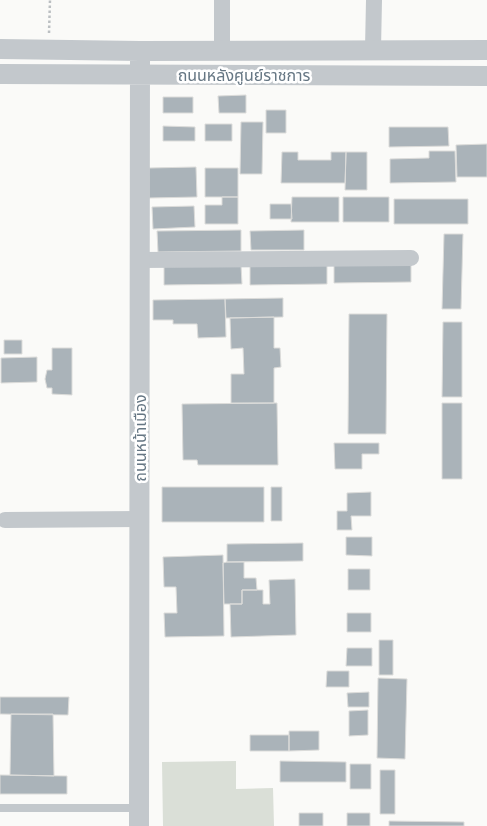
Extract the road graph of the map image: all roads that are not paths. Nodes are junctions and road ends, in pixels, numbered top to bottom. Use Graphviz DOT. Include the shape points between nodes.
graph roads {
  1 [pos="222,0"];
  2 [pos="374,0"];
  3 [pos="0,49"];
  4 [pos="373,49"];
  5 [pos="140,50"];
  6 [pos="222,50"];
  7 [pos="487,50"];
  8 [pos="0,74"];
  9 [pos="139,76"];
  10 [pos="487,76"];
  11 [pos="411,258"];
  12 [pos="140,260"];
  13 [pos="139,519"];
  14 [pos="5,520"];
  15 [pos="0,808"];
  16 [pos="140,817"];
  1 -- 6 [label="street"];
  2 -- 4 [label="street"];
  3 -- 5 [label="street, ถนนหลังศูนย์ราชการ"];
  4 -- 6 [label="street, ถนนหลังศูนย์ราชการ"];
  4 -- 7 [label="street, ถนนหลังศูนย์ราชการ"];
  5 -- 6 [label="street, ถนนหลังศูนย์ราชการ"];
  5 -- 9 [label="street, ถนนหน้าเมือง"];
  8 -- 9 [label="street, ถนนหลังศูนย์ราชการ"];
  9 -- 10 [label="street, ถนนหลังศูนย์ราชการ"];
  9 -- 12 [label="street, ถนนหน้าเมือง"];
  11 -- 12 [label="street"];
  12 -- 13 [label="street, ถนนหน้าเมือง"];
  13 -- 14 [label="street"];
  13 -- 16 [label="street, ถนนหน้าเมือง"];
  15 -- 16 [label="lane"];
}
